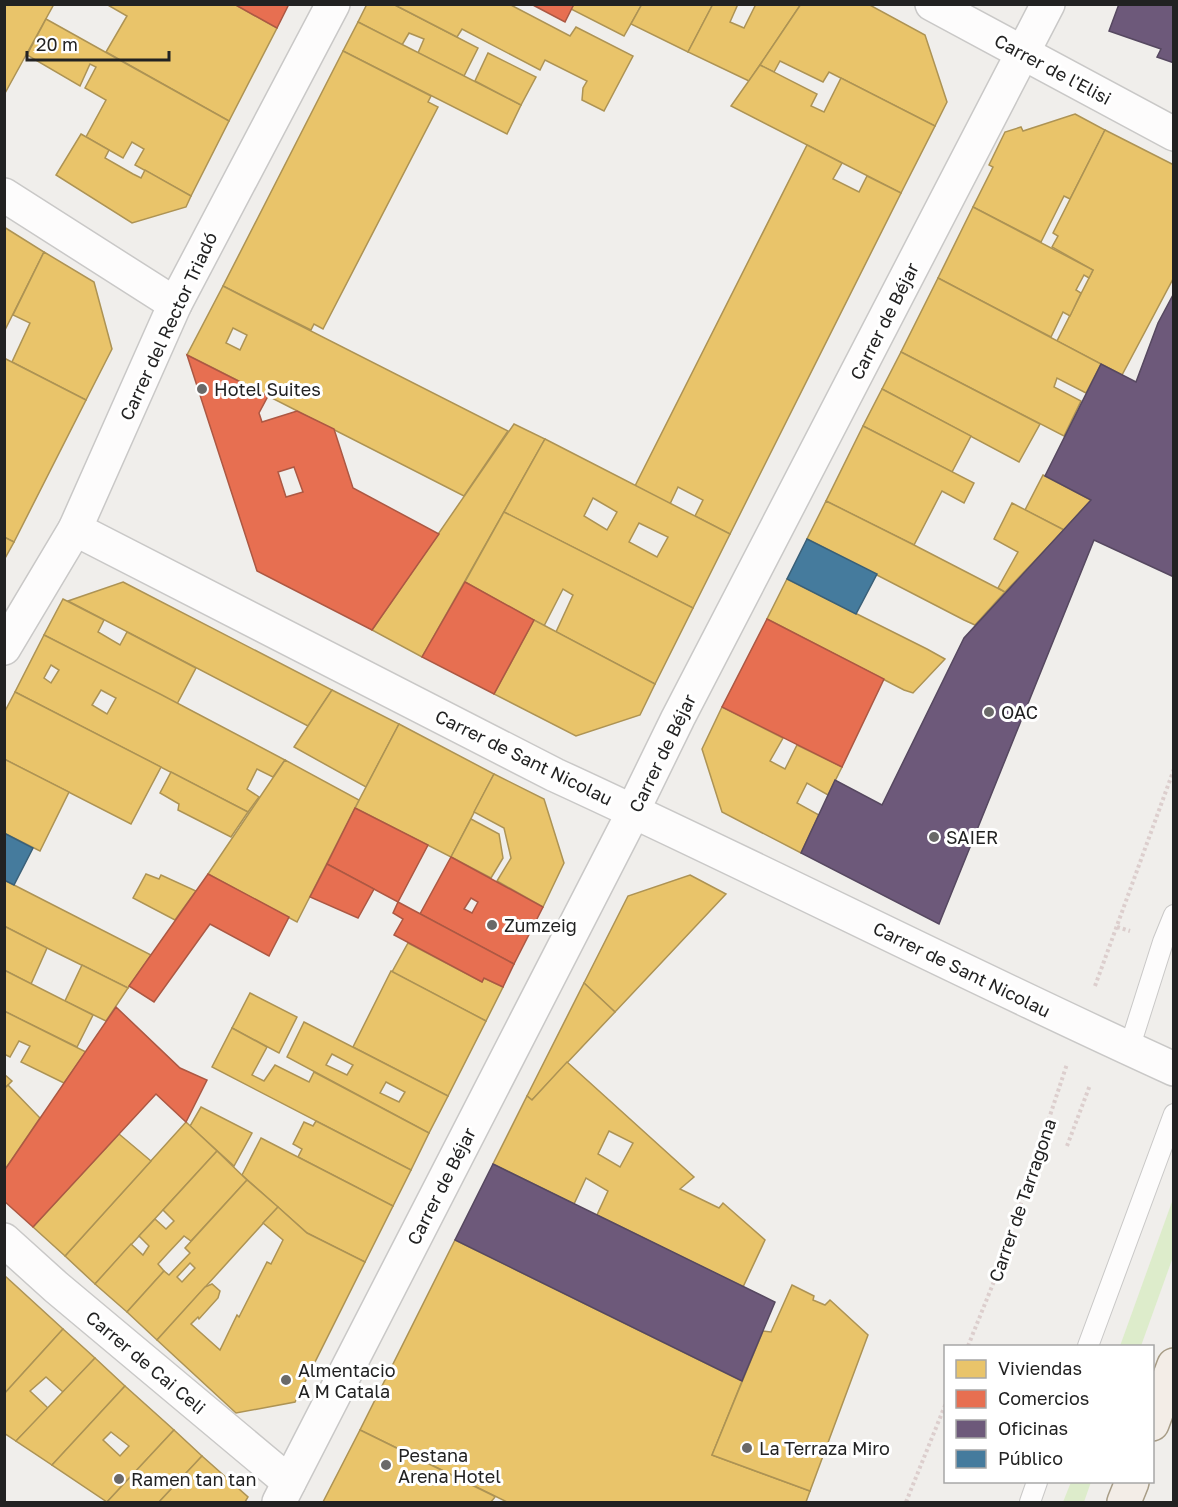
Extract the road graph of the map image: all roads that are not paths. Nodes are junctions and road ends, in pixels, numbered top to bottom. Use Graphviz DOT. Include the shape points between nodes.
graph roads {
  1 [pos="333,4"];
  2 [pos="932,4"];
  3 [pos="1048,4"];
  4 [pos="1024,54"];
  5 [pos="1173,134"];
  6 [pos="4,195"];
  7 [pos="175,304"];
  8 [pos="75,529"];
  9 [pos="4,648"];
  10 [pos="634,811"];
  11 [pos="1173,915"];
  12 [pos="1129,1049"];
  13 [pos="1173,1069"];
  14 [pos="1173,1114"];
  15 [pos="4,1240"];
  16 [pos="1089,1345"];
  17 [pos="1173,1365"];
  18 [pos="1154,1418"];
  19 [pos="1037,1483"];
  20 [pos="1132,1483"];
  21 [pos="284,1492"];
  22 [pos="1030,1503"];
  23 [pos="1124,1503"];
  1 -- 7 [label="street, Carrer del Rector Triadó"];
  2 -- 4 [label="street, Carrer de l'Elisi"];
  3 -- 4 [label="street, Carrer de Béjar"];
  4 -- 5 [label="street, Carrer de l'Elisi"];
  4 -- 10 [label="street, Carrer de Béjar" via="678,718"];
  6 -- 7 [label="street"];
  7 -- 8 [label="street, Carrer del Rector Triadó"];
  8 -- 9 [label="street, Carrer del Rector Triadó"];
  8 -- 10 [label="street, Carrer de Sant Nicolau" via="555,775"];
  10 -- 12 [label="street, Carrer de Sant Nicolau"];
  10 -- 21 [label="street, Carrer de Béjar"];
  11 -- 12 [label="lane"];
  12 -- 13 [label="street, Carrer de Sant Nicolau"];
  14 -- 16 [label="lane"];
  15 -- 21 [label="street, Carrer de Cai Celi"];
  17 -- 18 [label="main road"];
  19 -- 22 [label="lane"];
  20 -- 23 [label="main road"];
}
